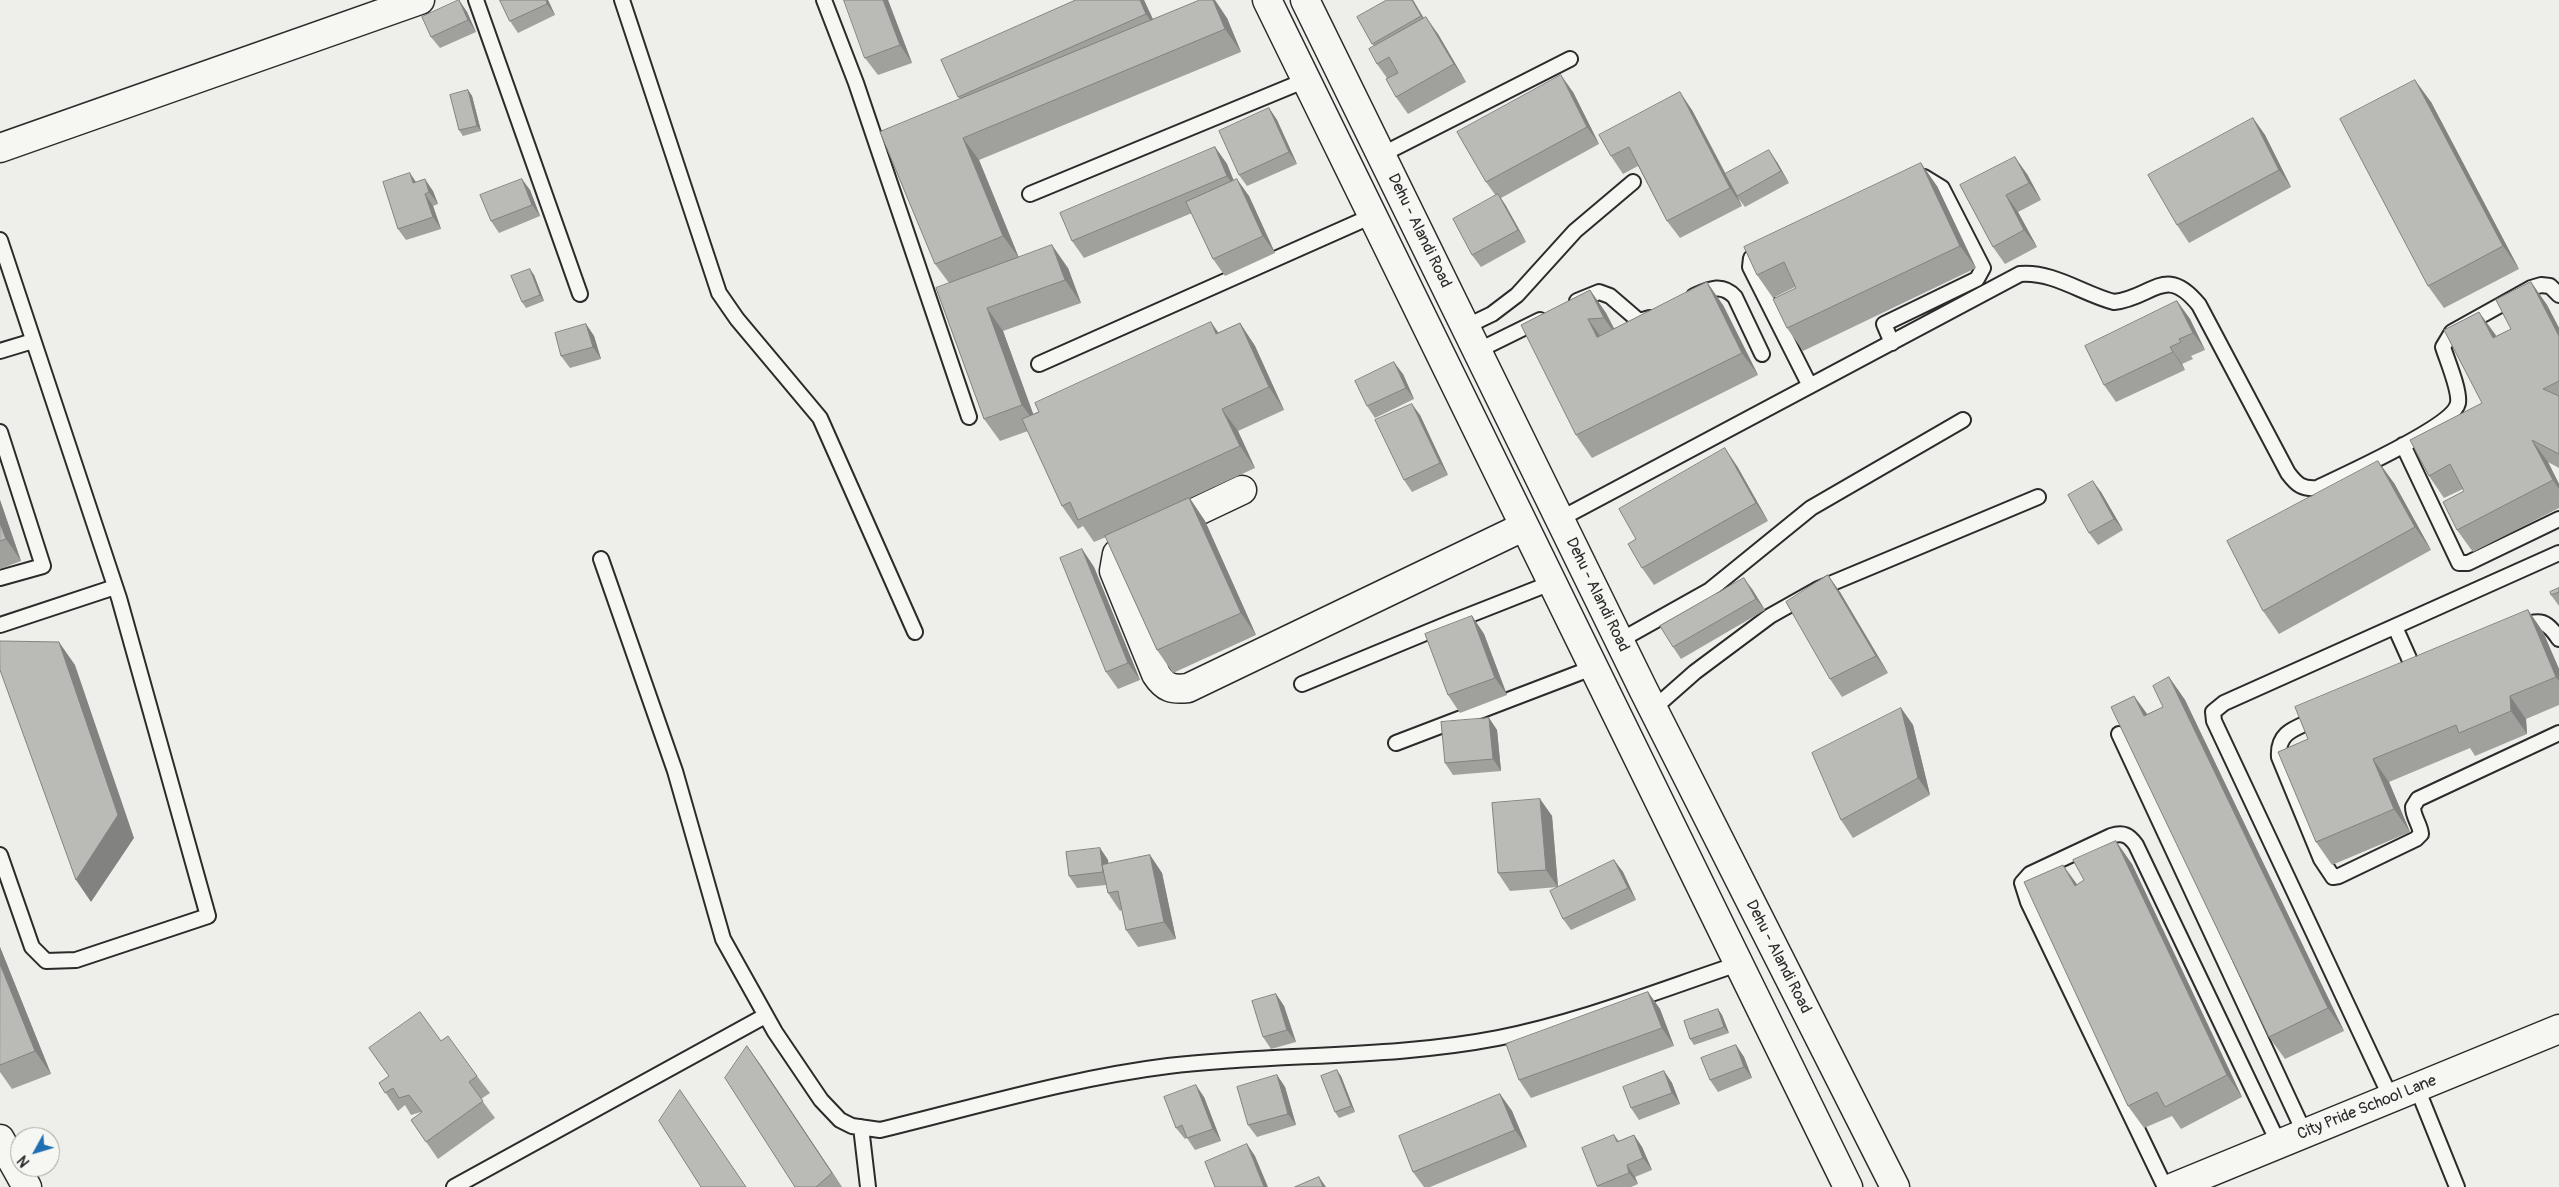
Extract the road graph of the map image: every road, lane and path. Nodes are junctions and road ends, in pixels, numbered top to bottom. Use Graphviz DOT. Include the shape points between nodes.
graph roads {
  1 [pos="420,0"];
  2 [pos="476,0"];
  3 [pos="622,0"];
  4 [pos="824,0"];
  5 [pos="1266,0"];
  6 [pos="1305,0"];
  7 [pos="1570,59"];
  8 [pos="1306,80"];
  9 [pos="0,148"];
  10 [pos="1382,155"];
  11 [pos="1907,180"];
  12 [pos="1632,182"];
  13 [pos="1030,194"];
  14 [pos="1372,216"];
  15 [pos="0,240"];
  16 [pos="1778,242"];
  17 [pos="580,294"];
  18 [pos="2559,295"];
  19 [pos="1681,303"];
  20 [pos="1664,311"];
  21 [pos="1471,339"];
  22 [pos="34,341"];
  23 [pos="1892,343"];
  24 [pos="0,351"];
  25 [pos="1762,354"];
  26 [pos="1039,364"];
  27 [pos="1810,386"];
  28 [pos="969,418"];
  29 [pos="1963,420"];
  30 [pos="0,432"];
  31 [pos="2403,445"];
  32 [pos="1242,490"];
  33 [pos="2038,497"];
  34 [pos="1560,519"];
  35 [pos="2559,519"];
  36 [pos="1523,526"];
  37 [pos="2559,553"];
  38 [pos="601,559"];
  39 [pos="0,578"];
  40 [pos="1551,583"];
  41 [pos="115,587"];
  42 [pos="0,625"];
  43 [pos="2394,627"];
  44 [pos="915,632"];
  45 [pos="2507,633"];
  46 [pos="2559,639"];
  47 [pos="1619,641"];
  48 [pos="1592,668"];
  49 [pos="2416,674"];
  50 [pos="1302,684"];
  51 [pos="1652,709"];
  52 [pos="2328,714"];
  53 [pos="2559,733"];
  54 [pos="2119,734"];
  55 [pos="1396,743"];
  56 [pos="0,855"];
  57 [pos="1738,964"];
  58 [pos="765,1016"];
  59 [pos="2559,1029"];
  60 [pos="2417,1088"];
  61 [pos="2391,1098"];
  62 [pos="861,1127"];
  63 [pos="2305,1134"];
  64 [pos="0,1139"];
  65 [pos="2279,1144"];
  66 [pos="27,1187"];
  67 [pos="454,1187"];
  68 [pos="868,1187"];
  69 [pos="1848,1187"];
  70 [pos="1895,1187"];
  71 [pos="2165,1187"];
  72 [pos="2174,1187"];
  73 [pos="2457,1187"];
  1 -- 9 [label="main road"];
  2 -- 17 [label="lane"];
  3 -- 44 [label="lane" via="719,293 820,418"];
  4 -- 28 [label="lane" via="856,83"];
  5 -- 8 [label="main road"];
  6 -- 10 [label="main road, Dehu - Alandi Road"];
  7 -- 10 [label="lane"];
  8 -- 13 [label="lane"];
  8 -- 14 [label="main road"];
  10 -- 21 [label="main road, Dehu - Alandi Road"];
  11 -- 23 [label="lane" via="1924,177 1942,188 1983,268 1977,279 1884,324"];
  12 -- 21 [label="lane" via="1575,231 1517,295 1492,314"];
  14 -- 26 [label="lane"];
  14 -- 36 [label="main road"];
  15 -- 22 [label="lane"];
  16 -- 27 [label="lane" via="1751,258 1750,267"];
  18 -- 31 [label="lane" via="2550,286 2531,288 2452,332 2443,346 2458,403 2445,420"];
  19 -- 25 [label="lane" via="1718,287 1729,290"];
  20 -- 21 [label="lane" via="1639,321 1610,296 1599,292 1560,309"];
  21 -- 34 [label="main road, Dehu - Alandi Road"];
  22 -- 24 [label="lane"];
  22 -- 41 [label="lane"];
  23 -- 27 [label="lane"];
  23 -- 31 [label="lane" via="2020,274 2046,276 2114,302 2125,301 2155,287 2179,285 2199,305 2296,484 2306,489 2317,488"];
  27 -- 34 [label="lane"];
  29 -- 47 [label="lane" via="1811,508 1710,590"];
  30 -- 39 [label="lane" via="43,566"];
  31 -- 35 [label="lane" via="2459,563 2468,563"];
  32 -- 36 [label="main road" via="1126,545 1117,554 1114,571 1156,674 1163,685 1175,690 1188,688"];
  33 -- 51 [label="lane" via="1818,589 1770,616"];
  34 -- 47 [label="main road, Dehu - Alandi Road"];
  36 -- 40 [label="main road"];
  37 -- 43 [label="lane"];
  38 -- 58 [label="lane" via="675,771 723,939"];
  40 -- 48 [label="main road"];
  40 -- 50 [label="lane"];
  41 -- 42 [label="lane"];
  41 -- 56 [label="lane" via="208,916 76,960 46,961 32,948"];
  43 -- 49 [label="lane"];
  43 -- 61 [label="lane" via="2224,703 2213,712 2214,721"];
  45 -- 46 [label="lane" via="2534,621 2545,623"];
  47 -- 51 [label="main road, Dehu - Alandi Road"];
  48 -- 55 [label="lane"];
  48 -- 57 [label="main road"];
  51 -- 70 [label="main road, Dehu - Alandi Road"];
  52 -- 53 [label="lane" via="2283,736 2278,745 2279,756 2321,859 2333,876 2416,839 2421,834 2421,827 2413,814 2418,800"];
  54 -- 63 [label="lane"];
  57 -- 62 [label="lane" via="1554,1025 1497,1038 1403,1050 1169,1066 1096,1077 880,1130"];
  57 -- 69 [label="main road"];
  58 -- 62 [label="lane" via="821,1100 840,1120"];
  58 -- 67 [label="lane"];
  59 -- 60 [label="main road, City Pride School Lane"];
  60 -- 61 [label="main road, City Pride School Lane"];
  60 -- 73 [label="lane"];
  61 -- 63 [label="main road, City Pride School Lane"];
  62 -- 68 [label="lane"];
  63 -- 65 [label="main road, City Pride School Lane"];
  64 -- 66 [label="main road"];
  65 -- 71 [label="lane" via="2136,845 2130,836 2120,833 2111,836 2030,874 2022,883 2028,902"];
  65 -- 72 [label="main road, City Pride School Lane"];
}
